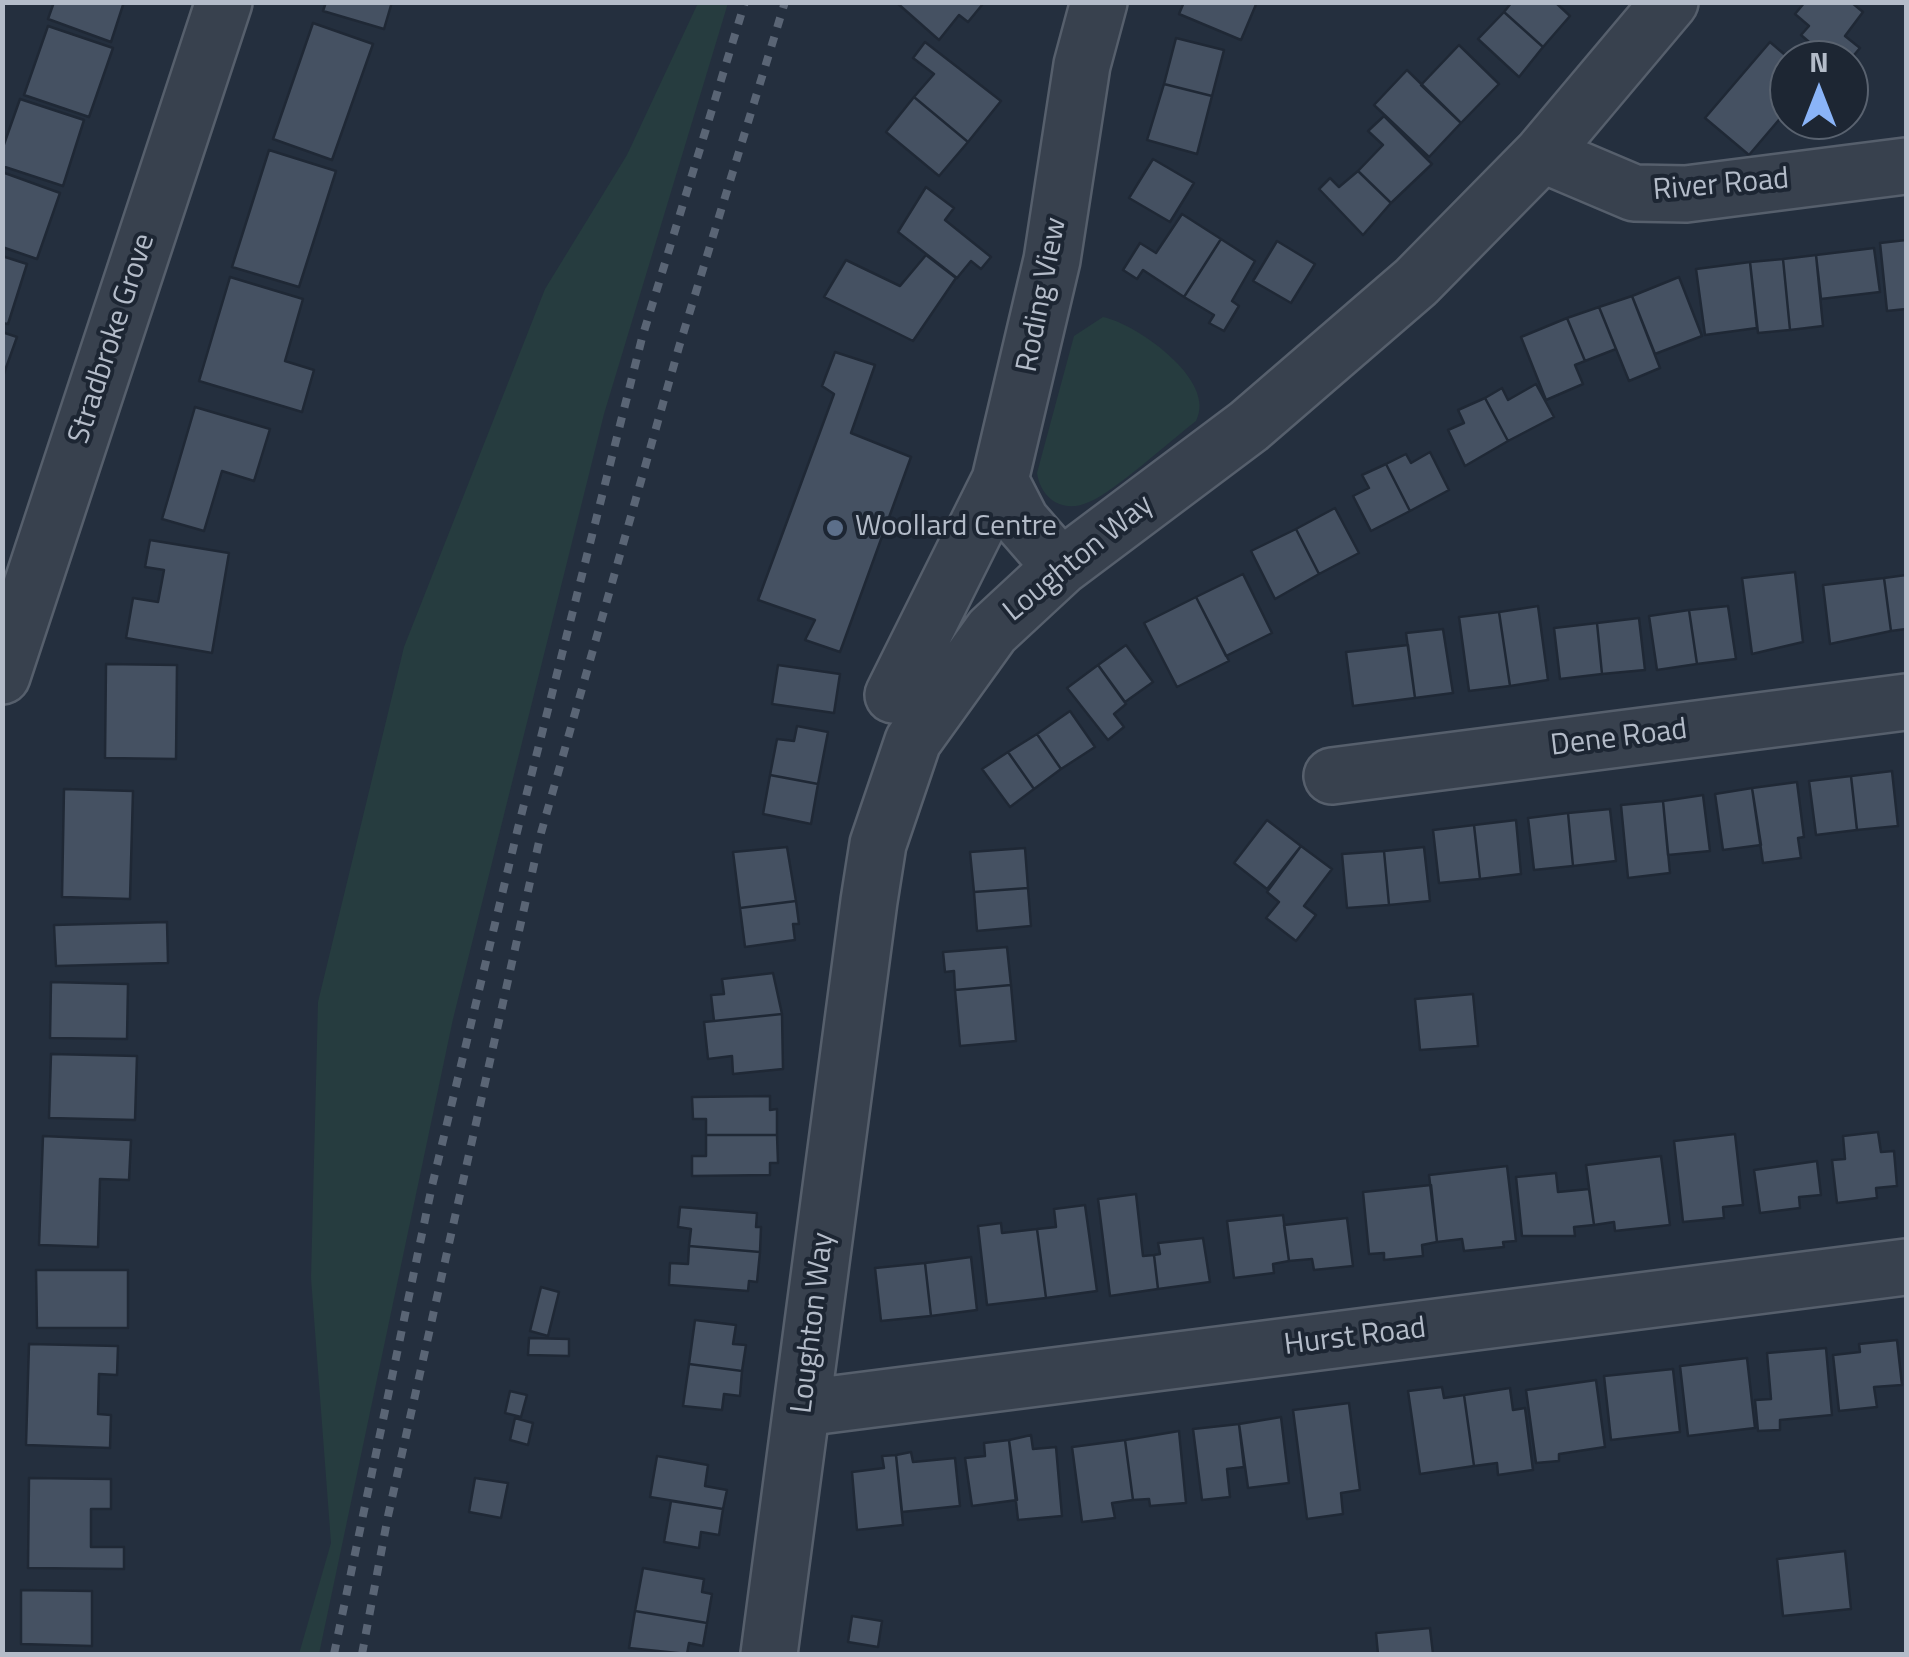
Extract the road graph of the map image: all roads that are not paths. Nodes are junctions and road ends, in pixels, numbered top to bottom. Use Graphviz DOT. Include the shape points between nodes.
graph roads {
  1 [pos="224,2"];
  2 [pos="1098,2"];
  3 [pos="1670,2"];
  4 [pos="1542,154"];
  5 [pos="1906,166"];
  6 [pos="1000,480"];
  7 [pos="1061,567"];
  8 [pos="2,676"];
  9 [pos="893,695"];
  10 [pos="1906,702"];
  11 [pos="1332,776"];
  12 [pos="1906,1268"];
  13 [pos="804,1408"];
  14 [pos="769,1654"];
  1 -- 8 [label="street, Stradbroke Grove"];
  2 -- 6 [label="street, Roding View" via="1049,276"];
  3 -- 4 [label="street, Loughton Way"];
  4 -- 5 [label="street, River Road" via="1634,193 1686,194"];
  4 -- 7 [label="street, Loughton Way" via="1416,282 1307,379"];
  6 -- 7 [label="street" via="1021,522"];
  6 -- 9 [label="street, Roding View"];
  7 -- 13 [label="street, Loughton Way" via="992,631 914,742 878,844"];
  10 -- 11 [label="street, Dene Road"];
  12 -- 13 [label="street, Hurst Road"];
  13 -- 14 [label="street, Loughton Way"];
}
